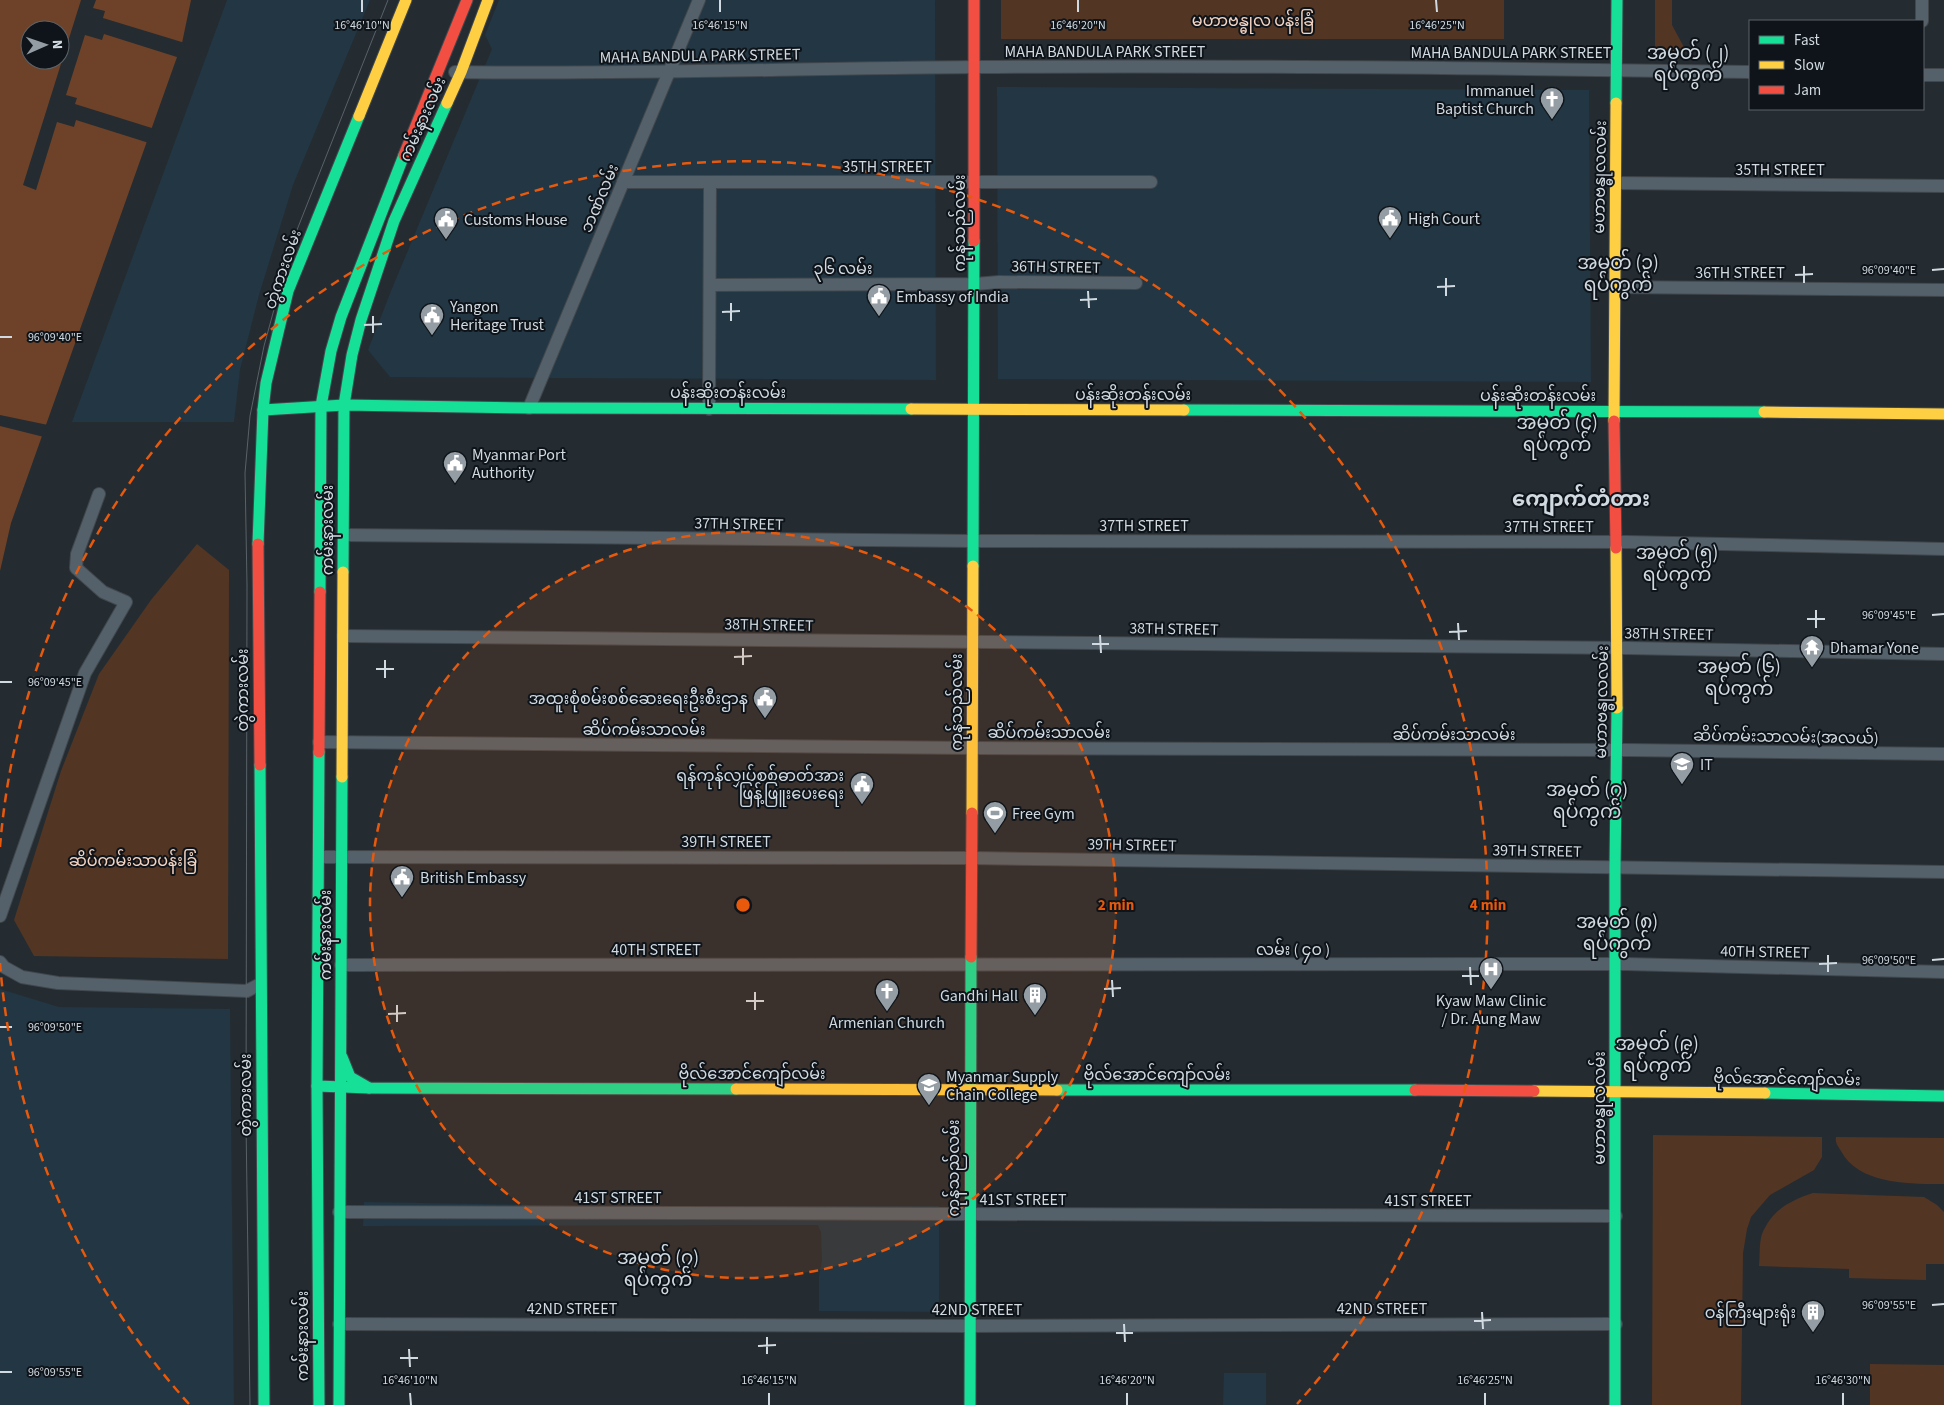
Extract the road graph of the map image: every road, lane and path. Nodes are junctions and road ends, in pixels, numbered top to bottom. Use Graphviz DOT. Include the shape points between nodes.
graph roads {
  1 [pos="406,0"];
  2 [pos="467,0"];
  3 [pos="488,0"];
  4 [pos="699,0"];
  5 [pos="974,0"];
  6 [pos="1617,0"];
  7 [pos="1922,0"];
  8 [pos="1922,20"];
  9 [pos="975,67"];
  10 [pos="1617,69"];
  11 [pos="439,72"];
  12 [pos="461,72"];
  13 [pos="669,72"];
  14 [pos="1749,72"];
  15 [pos="1924,75"];
  16 [pos="1944,75"];
  17 [pos="623,182"];
  18 [pos="710,182"];
  19 [pos="975,182"];
  20 [pos="1151,182"];
  21 [pos="1621,183"];
  22 [pos="1944,186"];
  23 [pos="380,215"];
  24 [pos="394,221"];
  25 [pos="975,284"];
  26 [pos="1136,284"];
  27 [pos="710,285"];
  28 [pos="1620,287"];
  29 [pos="1944,290"];
  30 [pos="321,406"];
  31 [pos="344,406"];
  32 [pos="529,408"];
  33 [pos="709,409"];
  34 [pos="974,409"];
  35 [pos="263,410"];
  36 [pos="1614,411"];
  37 [pos="1944,414"];
  38 [pos="99,494"];
  39 [pos="343,535"];
  40 [pos="973,542"];
  41 [pos="1623,542"];
  42 [pos="1944,549"];
  43 [pos="343,636"];
  44 [pos="973,642"];
  45 [pos="1623,648"];
  46 [pos="1944,654"];
  47 [pos="319,742"];
  48 [pos="342,742"];
  49 [pos="972,748"];
  50 [pos="1622,750"];
  51 [pos="1944,754"];
  52 [pos="319,857"];
  53 [pos="341,857"];
  54 [pos="971,858"];
  55 [pos="1622,868"];
  56 [pos="1944,872"];
  57 [pos="0,916"];
  58 [pos="0,962"];
  59 [pos="1621,964"];
  60 [pos="341,965"];
  61 [pos="970,965"];
  62 [pos="1944,972"];
  63 [pos="260,984"];
  64 [pos="340,1051"];
  65 [pos="317,1086"];
  66 [pos="340,1086"];
  67 [pos="369,1088"];
  68 [pos="970,1089"];
  69 [pos="1615,1092"];
  70 [pos="1944,1096"];
  71 [pos="340,1120"];
  72 [pos="339,1212"];
  73 [pos="970,1215"];
  74 [pos="1616,1216"];
  75 [pos="339,1324"];
  76 [pos="1616,1324"];
  77 [pos="970,1326"];
  78 [pos="264,1405"];
  79 [pos="319,1405"];
  80 [pos="339,1405"];
  81 [pos="970,1405"];
  82 [pos="1615,1405"];
  1 -- 35 [label="main road, တွဲကားလမ်း" via="288,291 266,383"];
  2 -- 11 [label="main road, ကမ်းနားလမ်း"];
  3 -- 12 [label="main road, ကမ်းနားလမ်း"];
  4 -- 13 [label="street, ဘဏ်လမ်း"];
  5 -- 9 [label="main road, ကုန်သည်လမ်း"];
  6 -- 10 [label="main road, မဟာဗန္ဓုလလမ်း"];
  7 -- 8 [label="street"];
  9 -- 10 [label="street, MAHA BANDULA PARK STREET"];
  9 -- 13 [label="street, MAHA BANDULA PARK STREET"];
  9 -- 19 [label="main road, ကုန်သည်လမ်း"];
  10 -- 14 [label="street, MAHA BANDULA PARK STREET"];
  10 -- 21 [label="main road, မဟာဗန္ဓုလလမ်း"];
  11 -- 12 [label="street, MAHA BANDULA PARK STREET"];
  11 -- 23 [label="main road, ကမ်းနားလမ်း"];
  12 -- 13 [label="street, MAHA BANDULA PARK STREET"];
  12 -- 24 [label="main road, ကမ်းနားလမ်း"];
  13 -- 17 [label="street, ဘဏ်လမ်း"];
  15 -- 16 [label="street"];
  17 -- 18 [label="street, 35TH STREET"];
  17 -- 32 [label="street, ဘဏ်လမ်း"];
  18 -- 19 [label="street, 35TH STREET"];
  18 -- 27 [label="street"];
  19 -- 20 [label="street, 35TH STREET"];
  19 -- 25 [label="main road, ကုန်သည်လမ်း"];
  21 -- 22 [label="street, 35TH STREET"];
  21 -- 28 [label="main road, မဟာဗန္ဓုလလမ်း"];
  23 -- 24 [label="main road"];
  23 -- 30 [label="main road, ကမ်းနားလမ်း" via="341,317"];
  24 -- 31 [label="main road, ကမ်းနားလမ်း" via="361,320"];
  25 -- 26 [label="street, 36TH STREET"];
  25 -- 27 [label="street, ၃၆ လမ်း"];
  25 -- 34 [label="main road, ကုန်သည်လမ်း"];
  27 -- 33 [label="street"];
  28 -- 29 [label="street, 36TH STREET"];
  28 -- 36 [label="main road, မဟာဗန္ဓုလလမ်း"];
  30 -- 31 [label="main road, ပန်းဆိုးတန်းလမ်း"];
  30 -- 35 [label="main road, ပန်းဆိုးတန်းလမ်း"];
  30 -- 47 [label="main road, ကမ်းနားလမ်း"];
  31 -- 32 [label="main road, ပန်းဆိုးတန်းလမ်း"];
  31 -- 39 [label="main road, ကမ်းနားလမ်း"];
  32 -- 33 [label="main road, ပန်းဆိုးတန်းလမ်း"];
  33 -- 34 [label="main road, ပန်းဆိုးတန်းလမ်း"];
  34 -- 36 [label="main road, ပန်းဆိုးတန်းလမ်း"];
  34 -- 40 [label="main road, ကုန်သည်လမ်း"];
  35 -- 63 [label="main road, တွဲကားလမ်း" via="258,536"];
  36 -- 37 [label="main road, ပန်းဆိုးတန်းလမ်း"];
  36 -- 41 [label="main road, မဟာဗန္ဓုလလမ်း"];
  38 -- 57 [label="street" via="76,554 76,568 103,592 126,602 84,673"];
  39 -- 40 [label="street, 37TH STREET"];
  39 -- 43 [label="main road, ကမ်းနားလမ်း"];
  40 -- 41 [label="street, 37TH STREET"];
  40 -- 44 [label="main road, ကုန်သည်လမ်း"];
  41 -- 42 [label="street, 37TH STREET"];
  41 -- 45 [label="main road, မဟာဗန္ဓုလလမ်း"];
  43 -- 44 [label="street, 38TH STREET"];
  43 -- 48 [label="main road, ကမ်းနားလမ်း"];
  44 -- 45 [label="street, 38TH STREET"];
  44 -- 49 [label="main road, ကုန်သည်လမ်း"];
  45 -- 46 [label="street, 38TH STREET"];
  45 -- 50 [label="main road, မဟာဗန္ဓုလလမ်း"];
  47 -- 48 [label="street, ဆိပ်ကမ်းသာလမ်း"];
  47 -- 52 [label="main road, ကမ်းနားလမ်း"];
  48 -- 49 [label="street, ဆိပ်ကမ်းသာလမ်း"];
  48 -- 53 [label="main road, ကမ်းနားလမ်း"];
  49 -- 50 [label="street, ဆိပ်ကမ်းသာလမ်း"];
  49 -- 54 [label="main road, ကုန်သည်လမ်း"];
  50 -- 51 [label="street, ဆိပ်ကမ်းသာလမ်း(အလယ်)"];
  50 -- 55 [label="main road, မဟာဗန္ဓုလလမ်း"];
  52 -- 53 [label="street, 39TH STREET"];
  52 -- 65 [label="main road, ကမ်းနားလမ်း"];
  53 -- 54 [label="street, 39TH STREET"];
  53 -- 60 [label="main road, ကမ်းနားလမ်း"];
  54 -- 55 [label="street, 39TH STREET"];
  54 -- 61 [label="main road, ကုန်သည်လမ်း"];
  55 -- 56 [label="street, 39TH STREET"];
  55 -- 59 [label="main road, မဟာဗန္ဓုလလမ်း"];
  58 -- 63 [label="street" via="22,977 58,983 247,991"];
  59 -- 61 [label="street, လမ်း ( ၄၀ )"];
  59 -- 62 [label="street, 40TH STREET"];
  59 -- 69 [label="main road, မဟာဗန္ဓုလလမ်း"];
  60 -- 61 [label="street, 40TH STREET"];
  60 -- 64 [label="main road, ကမ်းနားလမ်း"];
  61 -- 68 [label="main road, ကုန်သည်လမ်း"];
  63 -- 78 [label="main road, တွဲကားလမ်း"];
  64 -- 66 [label="main road, ကမ်းနားလမ်း"];
  64 -- 67 [label="main road" via="350,1077"];
  65 -- 66 [label="main road"];
  65 -- 79 [label="main road, ကမ်းနားလမ်း"];
  66 -- 67 [label="main road, ဗိုလ်အောင်ကျော်လမ်း"];
  66 -- 71 [label="main road, ကမ်းနားလမ်း"];
  67 -- 68 [label="main road, ဗိုလ်အောင်ကျော်လမ်း"];
  67 -- 71 [label="main road" via="350,1098"];
  68 -- 69 [label="main road, ဗိုလ်အောင်ကျော်လမ်း"];
  68 -- 73 [label="main road, ကုန်သည်လမ်း"];
  69 -- 70 [label="main road, ဗိုလ်အောင်ကျော်လမ်း"];
  69 -- 74 [label="main road, မဟာဗန္ဓုလလမ်း"];
  71 -- 72 [label="main road, ကမ်းနားလမ်း"];
  72 -- 73 [label="street, 41ST STREET"];
  72 -- 75 [label="main road, ကမ်းနားလမ်း"];
  73 -- 74 [label="street, 41ST STREET"];
  73 -- 77 [label="main road, ကုန်သည်လမ်း"];
  74 -- 76 [label="main road, မဟာဗန္ဓုလလမ်း"];
  75 -- 77 [label="street, 42ND STREET"];
  75 -- 80 [label="main road, ကမ်းနားလမ်း"];
  76 -- 77 [label="street, 42ND STREET"];
  76 -- 82 [label="main road, မဟာဗန္ဓုလလမ်း"];
  77 -- 81 [label="main road, ကုန်သည်လမ်း"];
}
